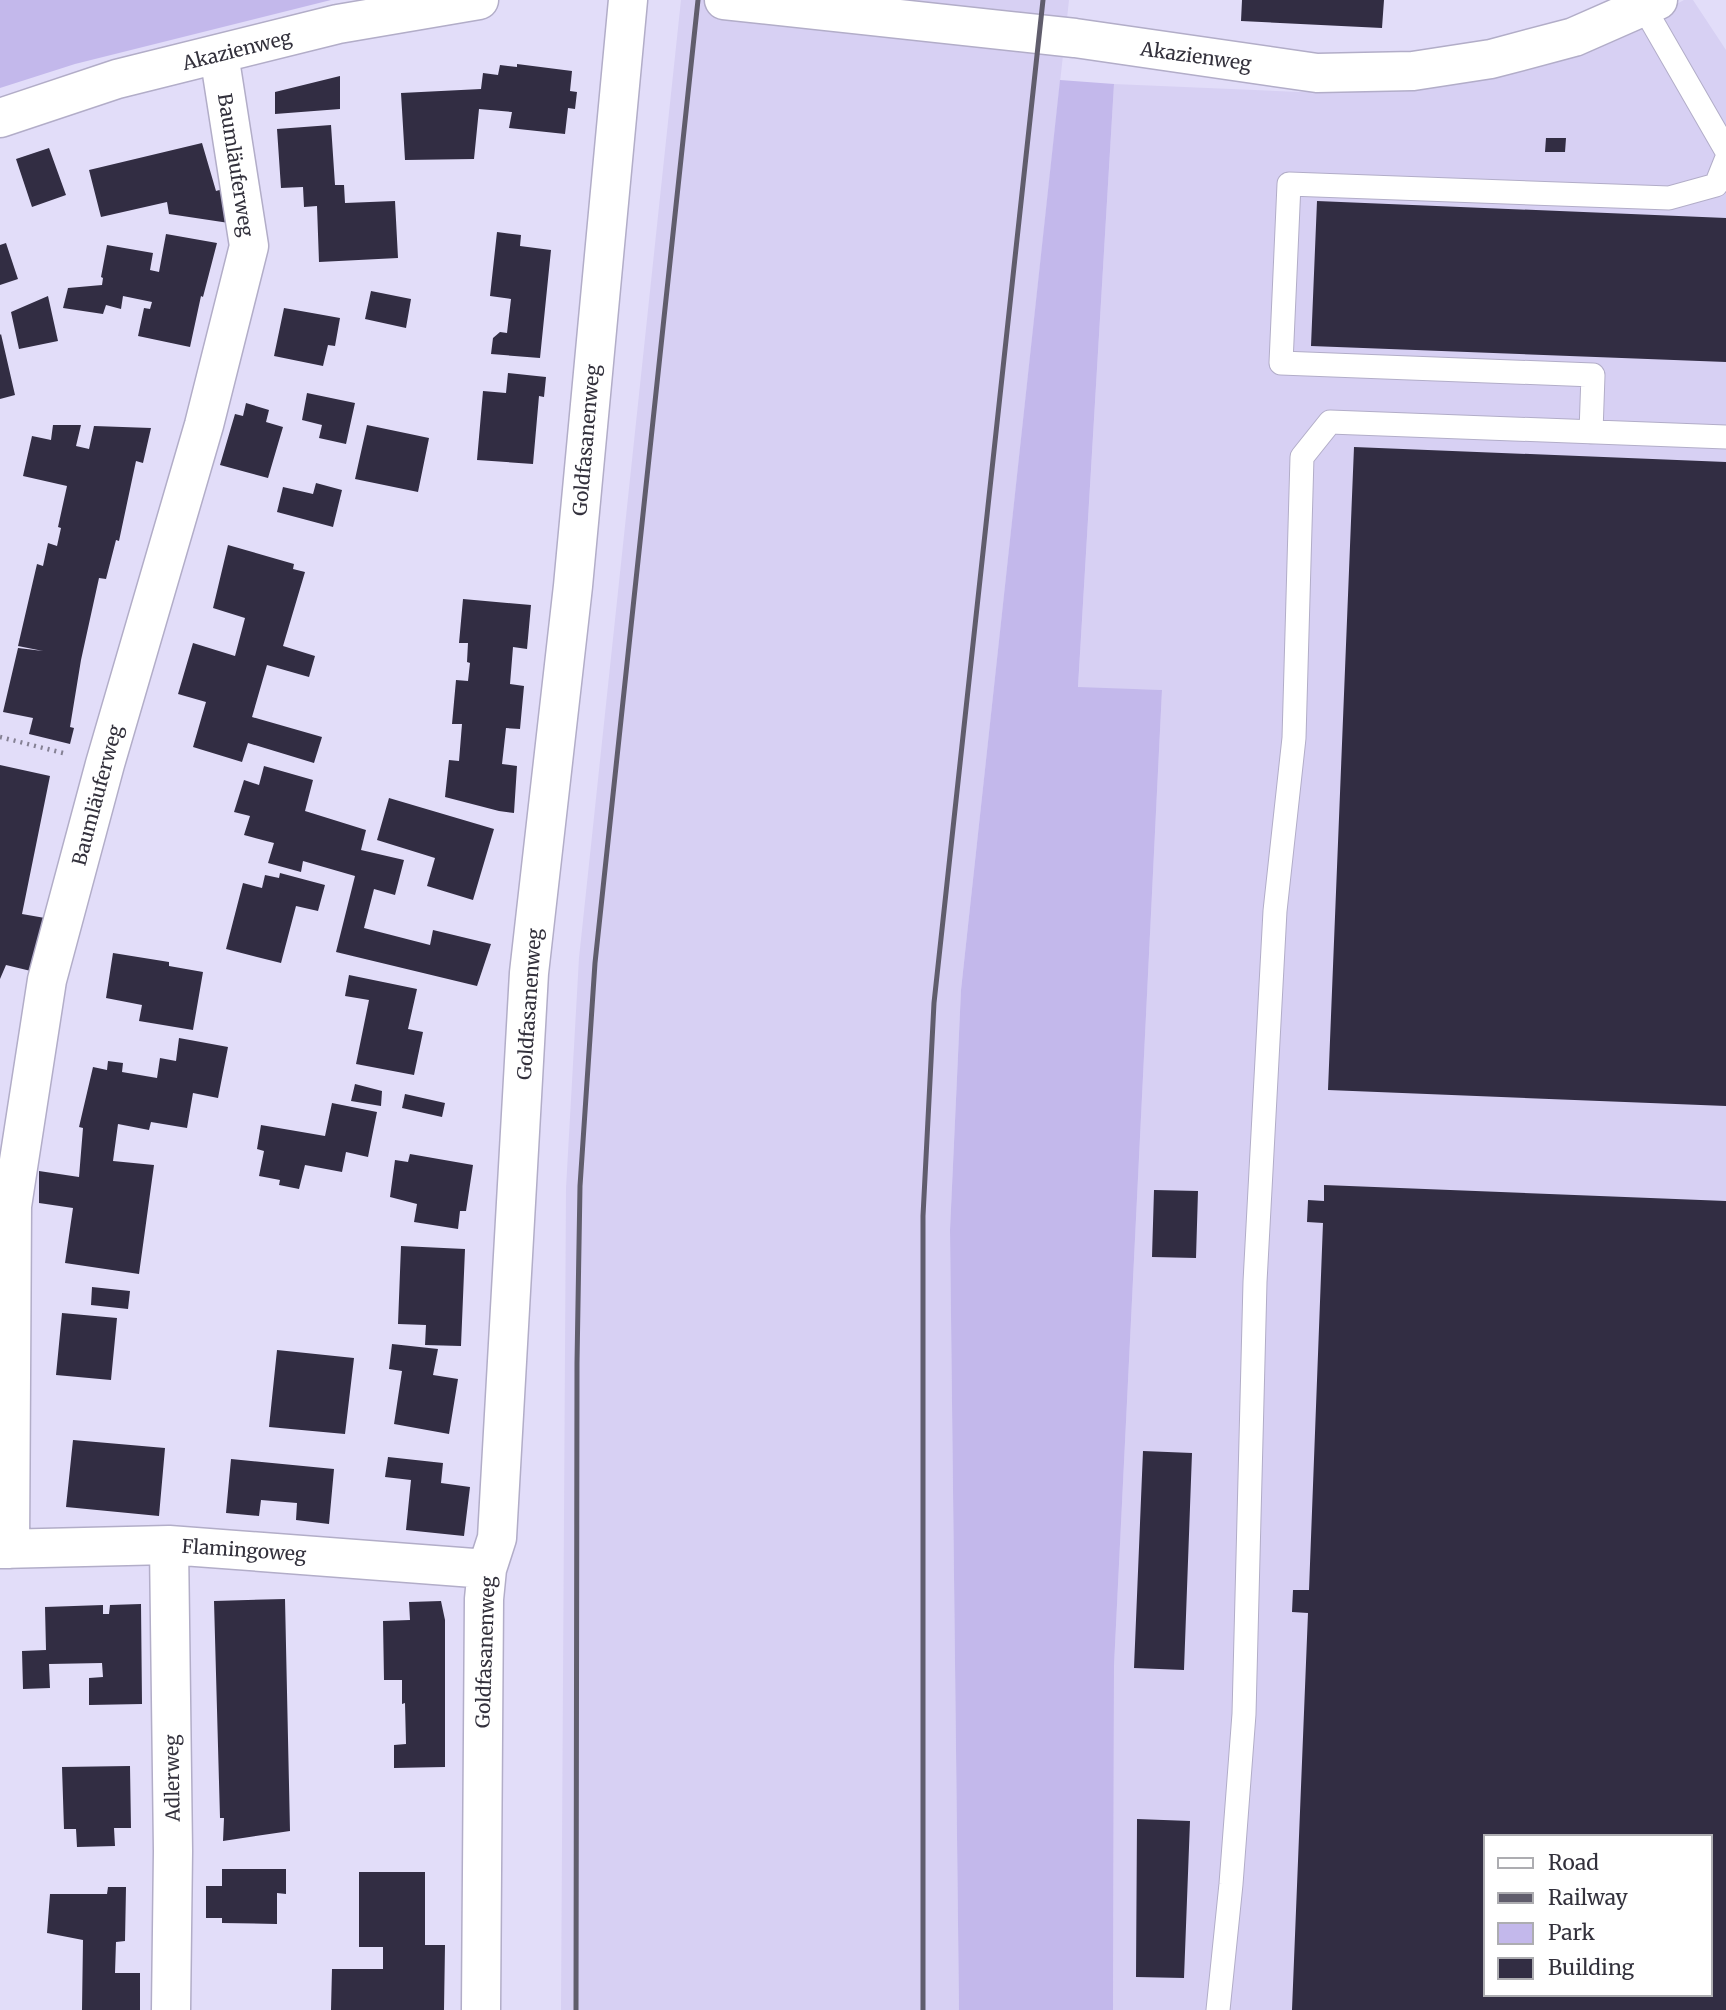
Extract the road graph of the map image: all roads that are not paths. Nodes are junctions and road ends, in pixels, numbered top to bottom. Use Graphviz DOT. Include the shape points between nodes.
graph roads {
  1 [pos="479,0"];
  2 [pos="628,0"];
  3 [pos="724,0"];
  4 [pos="1650,3"];
  5 [pos="219,54"];
  6 [pos="0,118"];
  7 [pos="1726,150"];
  8 [pos="1726,160"];
  9 [pos="1591,432"];
  10 [pos="1726,437"];
  11 [pos="169,1545"];
  12 [pos="5,1549"];
  13 [pos="487,1569"];
  14 [pos="172,2010"];
  15 [pos="481,2010"];
  16 [pos="1218,2010"];
  1 -- 5 [label="street, Akazienweg" via="338,24"];
  2 -- 13 [label="street, Goldfasanenweg" via="573,586 529,972 497,1538"];
  3 -- 4 [label="street, Akazienweg" via="1075,38 1317,73 1413,71 1491,60 1574,37"];
  4 -- 7 [label="lane"];
  5 -- 6 [label="street, Akazienweg" via="117,79"];
  5 -- 12 [label="street, Baumläuferweg" via="248,246 204,425 47,980 12,1206"];
  8 -- 9 [label="lane" via="1716,185 1669,198 1289,184 1281,363 1593,375"];
  9 -- 10 [label="lane"];
  9 -- 16 [label="lane" via="1330,422 1302,457 1294,738 1275,911 1255,1282 1244,1714"];
  11 -- 12 [label="street, Flamingoweg"];
  11 -- 13 [label="street, Flamingoweg"];
  11 -- 14 [label="street, Adlerweg"];
  13 -- 15 [label="street, Goldfasanenweg"];
}
